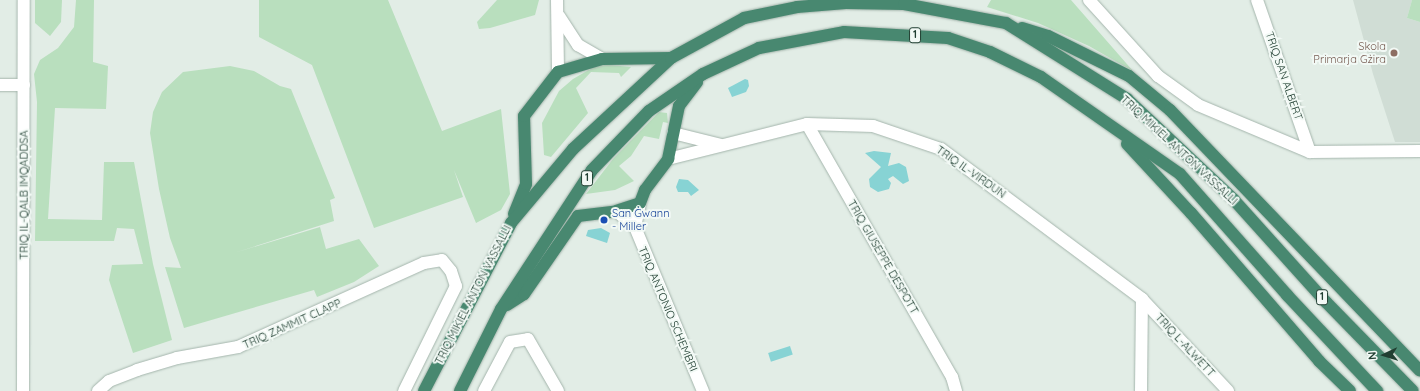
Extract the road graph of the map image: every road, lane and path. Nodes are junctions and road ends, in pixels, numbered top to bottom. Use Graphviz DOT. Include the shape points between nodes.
graph roads {
  1 [pos="24,0"];
  2 [pos="557,0"];
  3 [pos="1090,0"];
  4 [pos="1257,0"];
  5 [pos="1096,5"];
  6 [pos="559,16"];
  7 [pos="1006,23"];
  8 [pos="671,58"];
  9 [pos="602,59"];
  10 [pos="558,72"];
  11 [pos="703,74"];
  12 [pos="0,85"];
  13 [pos="24,85"];
  14 [pos="807,124"];
  15 [pos="1111,126"];
  16 [pos="673,133"];
  17 [pos="724,146"];
  18 [pos="1420,151"];
  19 [pos="1310,152"];
  20 [pos="668,159"];
  21 [pos="640,203"];
  22 [pos="616,212"];
  23 [pos="510,223"];
  24 [pos="635,227"];
  25 [pos="1142,299"];
  26 [pos="501,309"];
  27 [pos="1420,371"];
  28 [pos="24,391"];
  29 [pos="98,391"];
  30 [pos="404,391"];
  31 [pos="424,391"];
  32 [pos="460,391"];
  33 [pos="484,391"];
  34 [pos="558,391"];
  35 [pos="703,391"];
  36 [pos="956,391"];
  37 [pos="1141,391"];
  38 [pos="1228,391"];
  39 [pos="1350,391"];
  40 [pos="1377,391"];
  41 [pos="1413,391"];
  1 -- 13 [label="street, TRIQ IL-QALB IMQADDSA"];
  2 -- 6 [label="street"];
  3 -- 5 [label="street"];
  4 -- 19 [label="street, TRIQ SAN ALBERT"];
  5 -- 19 [label="street" via="1158,76 1198,105"];
  6 -- 9 [label="street" via="578,45"];
  6 -- 10 [label="street"];
  7 -- 8 [label="highway, TRIQ MIKIEL ANTON VASSALLI / 1" via="904,4 846,3 797,7 744,18"];
  7 -- 27 [label="highway" via="1048,36 1128,76 1170,110"];
  7 -- 41 [label="highway, TRIQ MIKIEL ANTON VASSALLI / 1" via="1127,99 1234,200 1326,302"];
  8 -- 9 [label="highway, 1"];
  8 -- 23 [label="highway, TRIQ MIKIEL ANTON VASSALLI / 1" via="573,149"];
  9 -- 10 [label="highway, 1"];
  10 -- 23 [label="highway, 1" via="524,116 526,184"];
  11 -- 15 [label="highway, TRIQ MIKIEL ANTON VASSALLI / 1" via="760,48 844,32 948,38 990,52 1041,77"];
  11 -- 16 [label="highway, 1" via="679,106"];
  11 -- 26 [label="highway, TRIQ MIKIEL ANTON VASSALLI / 1" via="649,111 592,170"];
  12 -- 13 [label="street"];
  13 -- 28 [label="street, TRIQ IL-QALB IMQADDSA"];
  14 -- 17 [label="street, TRIQ IL-VIRDUN"];
  14 -- 25 [label="street, TRIQ IL-VIRDUN" via="873,126 941,149"];
  14 -- 36 [label="street, TRIQ GIUSEPPE DESPOTT" via="952,377"];
  15 -- 39 [label="highway" via="1191,213 1319,361"];
  15 -- 40 [label="highway, TRIQ MIKIEL ANTON VASSALLI / 1" via="1180,174 1287,296"];
  16 -- 17 [label="street, TRIQ IL-VIRDUN"];
  16 -- 20 [label="highway, 1"];
  17 -- 20 [label="street, TRIQ IL-VIRDUN"];
  18 -- 19 [label="street"];
  20 -- 21 [label="highway, 1" via="645,190"];
  21 -- 22 [label="highway"];
  21 -- 24 [label="street"];
  22 -- 24 [label="street, TRIQ ANTONIO SCHEMBRI"];
  22 -- 26 [label="highway" via="578,216 524,294"];
  23 -- 31 [label="highway, TRIQ MIKIEL ANTON VASSALLI / 1"];
  24 -- 35 [label="street, TRIQ ANTONIO SCHEMBRI"];
  25 -- 37 [label="street"];
  25 -- 38 [label="street, TRIQ L-ALWETT"];
  26 -- 32 [label="highway, TRIQ MIKIEL ANTON VASSALLI / 1"];
  29 -- 30 [label="street, TRIQ ZAMMIT CLAPP" via="109,381 177,358 238,347 424,262 442,260 452,271 456,286"];
  33 -- 34 [label="street" via="510,342 528,339"];
}
